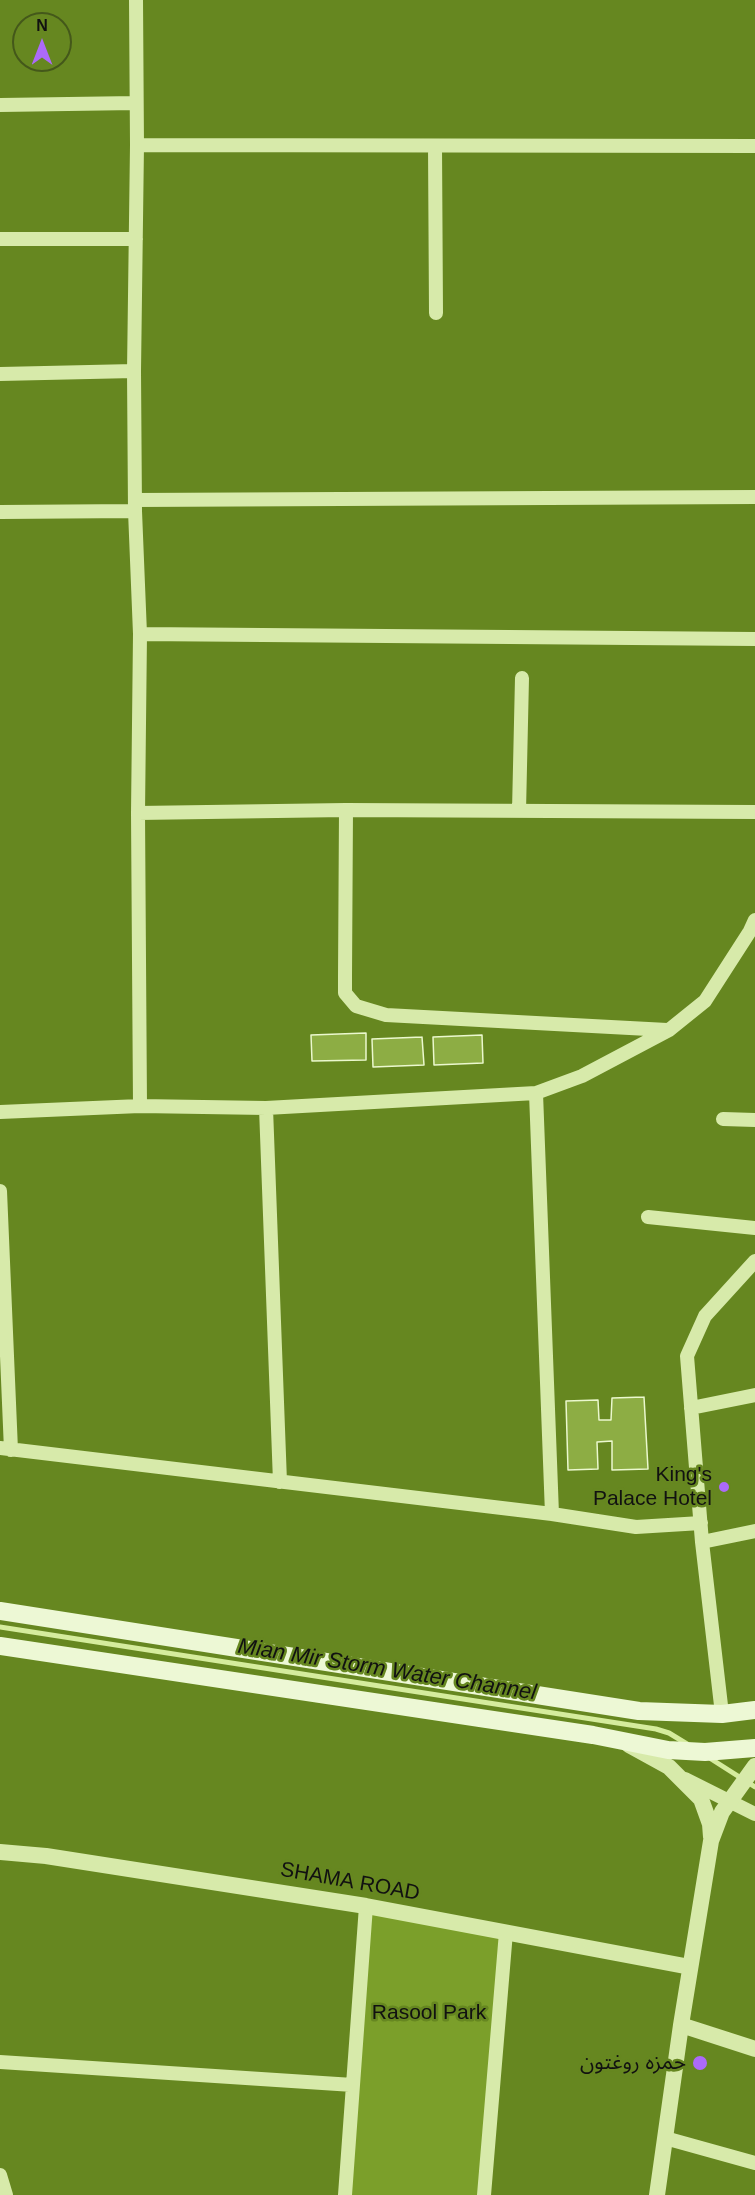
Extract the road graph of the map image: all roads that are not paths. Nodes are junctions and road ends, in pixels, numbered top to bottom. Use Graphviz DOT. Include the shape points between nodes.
graph roads {
  1 [pos="135,0"];
  2 [pos="136,103"];
  3 [pos="0,105"];
  4 [pos="137,145"];
  5 [pos="435,146"];
  6 [pos="755,146"];
  7 [pos="0,239"];
  8 [pos="136,239"];
  9 [pos="436,313"];
  10 [pos="134,371"];
  11 [pos="0,374"];
  12 [pos="755,497"];
  13 [pos="135,506"];
  14 [pos="0,512"];
  15 [pos="140,634"];
  16 [pos="755,639"];
  17 [pos="522,678"];
  18 [pos="346,810"];
  19 [pos="519,811"];
  20 [pos="755,812"];
  21 [pos="138,813"];
  22 [pos="755,920"];
  23 [pos="669,1030"];
  24 [pos="536,1093"];
  25 [pos="140,1106"];
  26 [pos="266,1108"];
  27 [pos="0,1112"];
  28 [pos="723,1119"];
  29 [pos="755,1120"];
  30 [pos="0,1191"];
  31 [pos="648,1217"];
  32 [pos="755,1228"];
  33 [pos="755,1261"];
  34 [pos="755,1397"];
  35 [pos="691,1408"];
  36 [pos="5,1449"];
  37 [pos="280,1482"];
  38 [pos="552,1515"];
  39 [pos="700,1523"];
  40 [pos="755,1531"];
  41 [pos="702,1542"];
  42 [pos="0,1611"];
  43 [pos="0,1646"];
  44 [pos="755,1710"];
  45 [pos="722,1714"];
  46 [pos="622,1741"];
  47 [pos="755,1748"];
  48 [pos="755,1767"];
  49 [pos="679,1776"];
  50 [pos="729,1802"];
  51 [pos="755,1814"];
  52 [pos="711,1841"];
  53 [pos="0,1852"];
  54 [pos="366,1906"];
  55 [pos="506,1932"];
  56 [pos="690,1967"];
  57 [pos="681,2025"];
  58 [pos="755,2049"];
  59 [pos="0,2062"];
  60 [pos="353,2085"];
  61 [pos="665,2138"];
  62 [pos="755,2163"];
  63 [pos="0,2175"];
  64 [pos="659,2194"];
  65 [pos="6,2195"];
  66 [pos="345,2195"];
  67 [pos="484,2195"];
  1 -- 2 [label="street"];
  2 -- 3 [label="street"];
  2 -- 4 [label="street"];
  4 -- 5 [label="street"];
  4 -- 8 [label="street"];
  5 -- 6 [label="street"];
  5 -- 9 [label="street"];
  7 -- 8 [label="street"];
  8 -- 10 [label="street"];
  10 -- 11 [label="street"];
  10 -- 13 [label="street"];
  12 -- 13 [label="street"];
  13 -- 14 [label="street"];
  13 -- 15 [label="street"];
  15 -- 16 [label="street"];
  15 -- 21 [label="street"];
  17 -- 19 [label="street"];
  18 -- 19 [label="street"];
  18 -- 21 [label="street"];
  18 -- 23 [label="street" via="345,993 356,1005 386,1015"];
  19 -- 20 [label="street"];
  21 -- 25 [label="street"];
  22 -- 23 [label="street" via="705,1001"];
  23 -- 24 [label="street" via="582,1076"];
  24 -- 26 [label="street"];
  24 -- 38 [label="street"];
  25 -- 26 [label="street"];
  25 -- 27 [label="street"];
  26 -- 37 [label="street"];
  28 -- 29 [label="street"];
  30 -- 36 [label="street"];
  31 -- 32 [label="street"];
  33 -- 35 [label="street" via="705,1316 687,1356"];
  34 -- 35 [label="street"];
  35 -- 39 [label="street"];
  36 -- 37 [label="street"];
  37 -- 38 [label="street"];
  38 -- 39 [label="street" via="636,1527"];
  39 -- 41 [label="street"];
  40 -- 41 [label="street"];
  41 -- 45 [label="street"];
  42 -- 45 [label="main road" via="579,1703 639,1711"];
  43 -- 46 [label="main road"];
  44 -- 45 [label="main road"];
  46 -- 47 [label="main road" via="714,1752"];
  46 -- 49 [label="street"];
  48 -- 50 [label="street"];
  49 -- 50 [label="street"];
  49 -- 52 [label="street" via="701,1799"];
  50 -- 51 [label="street"];
  50 -- 52 [label="street"];
  52 -- 56 [label="street"];
  53 -- 54 [label="street, SHAMA ROAD"];
  54 -- 55 [label="street, SHAMA ROAD"];
  54 -- 60 [label="street"];
  55 -- 56 [label="street, SHAMA ROAD"];
  55 -- 67 [label="street"];
  56 -- 57 [label="street"];
  57 -- 58 [label="street"];
  57 -- 61 [label="street"];
  59 -- 60 [label="street"];
  60 -- 66 [label="street"];
  61 -- 62 [label="street"];
  61 -- 64 [label="street"];
  63 -- 65 [label="street"];
}
